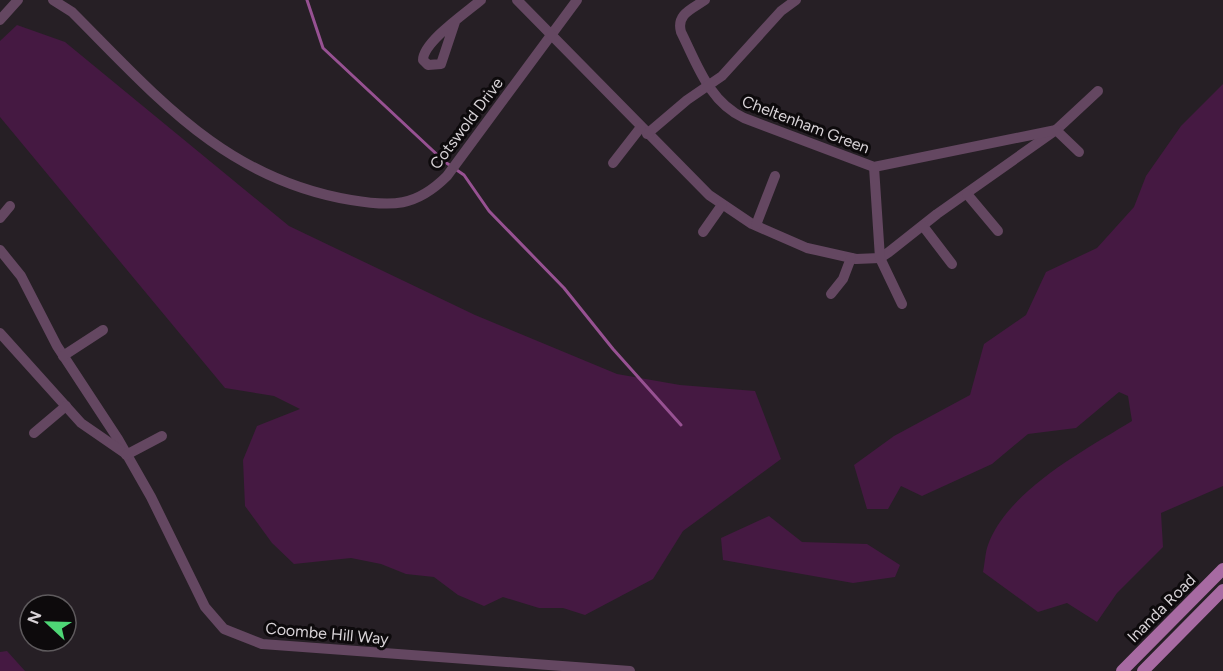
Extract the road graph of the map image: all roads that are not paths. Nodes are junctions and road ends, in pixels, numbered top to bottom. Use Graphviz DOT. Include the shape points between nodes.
graph roads {
  1 [pos="18,0"];
  2 [pos="53,0"];
  3 [pos="481,0"];
  4 [pos="518,0"];
  5 [pos="577,0"];
  6 [pos="705,0"];
  7 [pos="796,0"];
  8 [pos="0,20"];
  9 [pos="455,22"];
  10 [pos="551,34"];
  11 [pos="708,86"];
  12 [pos="1098,91"];
  13 [pos="1056,130"];
  14 [pos="644,131"];
  15 [pos="1010,139"];
  16 [pos="1079,152"];
  17 [pos="1019,158"];
  18 [pos="613,163"];
  19 [pos="874,167"];
  20 [pos="775,176"];
  21 [pos="967,194"];
  22 [pos="722,205"];
  23 [pos="10,206"];
  24 [pos="0,218"];
  25 [pos="756,225"];
  26 [pos="922,226"];
  27 [pos="998,231"];
  28 [pos="703,232"];
  29 [pos="0,250"];
  30 [pos="851,258"];
  31 [pos="880,258"];
  32 [pos="952,264"];
  33 [pos="831,294"];
  34 [pos="902,304"];
  35 [pos="103,330"];
  36 [pos="0,333"];
  37 [pos="63,356"];
  38 [pos="66,406"];
  39 [pos="104,416"];
  40 [pos="90,430"];
  41 [pos="34,433"];
  42 [pos="162,436"];
  43 [pos="126,455"];
  44 [pos="1223,569"];
  45 [pos="1223,590"];
  46 [pos="630,671"];
  47 [pos="1122,671"];
  48 [pos="1143,671"];
  1 -- 8 [label="street"];
  2 -- 10 [label="street, Cotswold Drive" via="72,12 208,141 264,174 334,198 383,206 415,199 447,176"];
  3 -- 9 [label="street"];
  4 -- 10 [label="street"];
  5 -- 10 [label="street, Cotswold Drive"];
  6 -- 11 [label="street, Cheltenham Green" via="684,14 679,25"];
  7 -- 11 [label="street" via="781,10 722,76"];
  10 -- 14 [label="street"];
  11 -- 14 [label="street"];
  11 -- 19 [label="street, Cheltenham Green" via="732,112"];
  12 -- 13 [label="street"];
  13 -- 15 [label="street, Cheltenham Green"];
  13 -- 16 [label="street"];
  13 -- 17 [label="street"];
  14 -- 18 [label="street"];
  14 -- 22 [label="street"];
  15 -- 17 [label="street"];
  15 -- 19 [label="street, Cheltenham Green"];
  17 -- 21 [label="street"];
  19 -- 31 [label="street"];
  20 -- 25 [label="street"];
  21 -- 26 [label="street"];
  21 -- 27 [label="street"];
  22 -- 25 [label="street"];
  22 -- 28 [label="street"];
  23 -- 24 [label="street"];
  25 -- 30 [label="street" via="807,248"];
  26 -- 31 [label="street"];
  26 -- 32 [label="street"];
  29 -- 37 [label="street, Coombe Hill Way" via="21,276"];
  30 -- 31 [label="street"];
  30 -- 33 [label="street" via="843,279"];
  31 -- 34 [label="street"];
  35 -- 37 [label="street"];
  36 -- 38 [label="street, Coombe Hill Way"];
  37 -- 39 [label="street, Coombe Hill Way"];
  38 -- 40 [label="street, Coombe Hill Way"];
  38 -- 41 [label="street"];
  39 -- 40 [label="street"];
  39 -- 43 [label="street, Coombe Hill Way"];
  40 -- 43 [label="street, Coombe Hill Way"];
  42 -- 43 [label="street"];
  43 -- 46 [label="street, Coombe Hill Way" via="205,608 233,635 262,644"];
  44 -- 47 [label="main road, Inanda Road"];
  45 -- 48 [label="main road, Inanda Road"];
}
